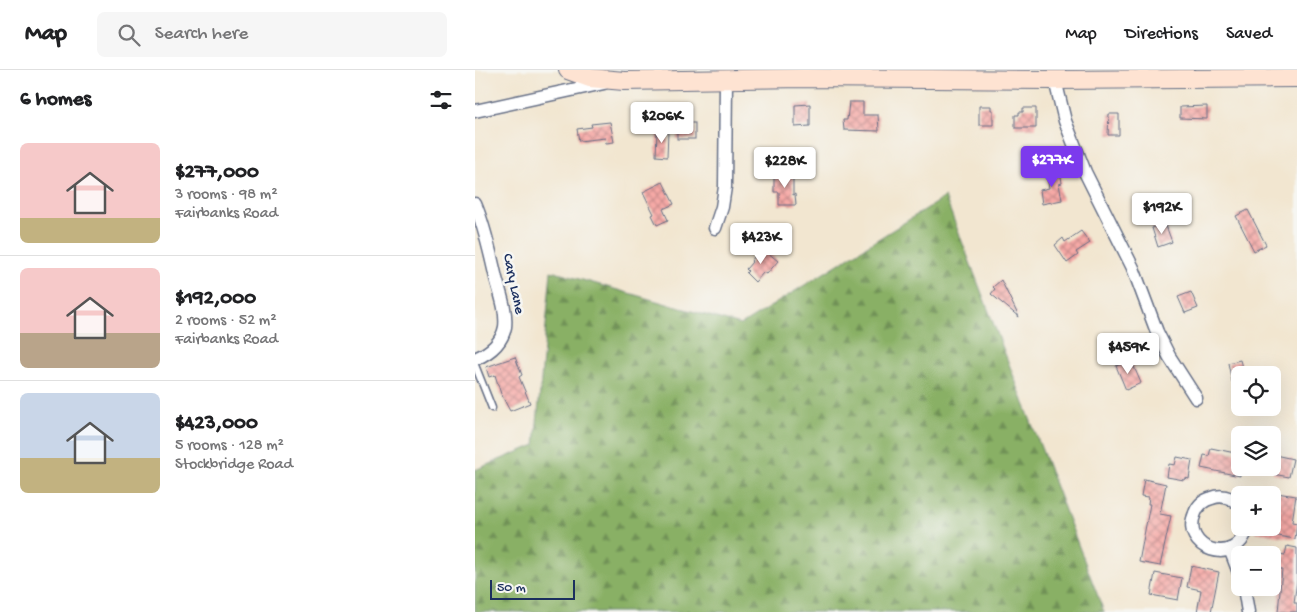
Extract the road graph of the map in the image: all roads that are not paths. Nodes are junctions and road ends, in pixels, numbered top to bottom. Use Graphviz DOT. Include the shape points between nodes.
graph roads {
  1 [pos="568,70"];
  2 [pos="709,75"];
  3 [pos="1047,76"];
  4 [pos="1297,78"];
  5 [pos="613,80"];
  6 [pos="726,80"];
  7 [pos="475,111"];
  8 [pos="475,204"];
  9 [pos="715,228"];
  10 [pos="475,359"];
  11 [pos="475,365"];
  12 [pos="1195,398"];
  13 [pos="492,408"];
  14 [pos="1231,499"];
  15 [pos="1243,536"];
  16 [pos="1230,549"];
  17 [pos="1245,596"];
  18 [pos="1248,612"];
  1 -- 5 [label="main road" via="591,78"];
  2 -- 5 [label="main road"];
  2 -- 6 [label="main road"];
  3 -- 4 [label="main road"];
  3 -- 6 [label="main road"];
  3 -- 12 [label="street" via="1085,172 1133,268 1157,332"];
  5 -- 7 [label="street"];
  6 -- 9 [label="street" via="725,187"];
  8 -- 10 [label="street, Cary Lane" via="489,248 505,320 503,334 495,346"];
  11 -- 13 [label="lane"];
  14 -- 16 [label="street" via="1214,497 1201,503 1194,515 1193,529 1203,546 1217,551"];
  15 -- 16 [label="street"];
  17 -- 18 [label="street"];
}
